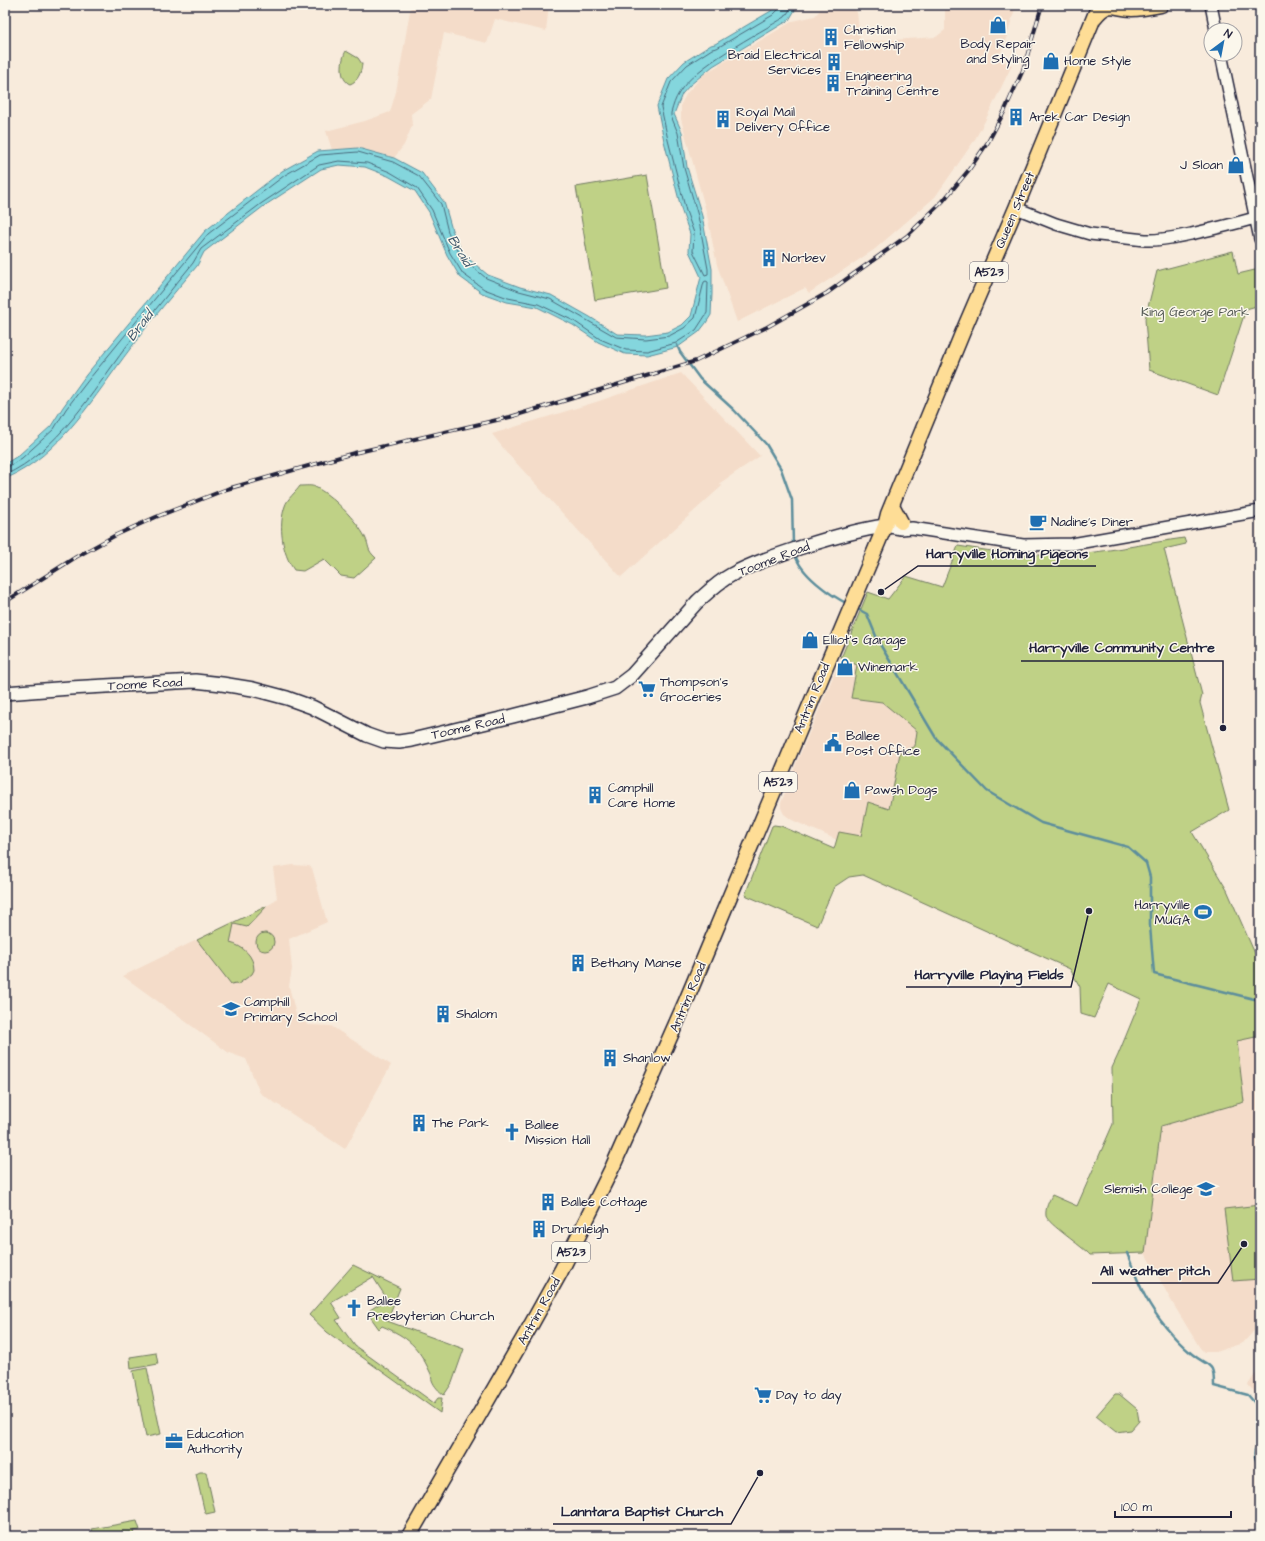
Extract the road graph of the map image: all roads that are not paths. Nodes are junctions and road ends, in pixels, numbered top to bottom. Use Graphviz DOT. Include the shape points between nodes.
graph roads {
  1 [pos="1099,5"];
  2 [pos="1116,5"];
  3 [pos="1161,5"];
  4 [pos="1210,5"];
  5 [pos="1094,18"];
  6 [pos="1214,22"];
  7 [pos="1223,62"];
  8 [pos="1016,208"];
  9 [pos="1255,218"];
  10 [pos="1260,238"];
  11 [pos="892,505"];
  12 [pos="1260,511"];
  13 [pos="906,525"];
  14 [pos="885,526"];
  15 [pos="5,693"];
  16 [pos="409,1536"];
  1 -- 5 [label="main road, Queen Street / A523"];
  2 -- 3 [label="main road, A523" via="1121,8 1137,9"];
  2 -- 5 [label="main road, A523" via="1107,6"];
  4 -- 6 [label="street"];
  5 -- 8 [label="main road, Queen Street / A523"];
  7 -- 9 [label="street"];
  8 -- 9 [label="street" via="1090,234 1153,241 1221,228"];
  8 -- 11 [label="main road, Queen Street / A523"];
  9 -- 10 [label="street"];
  11 -- 13 [label="main road"];
  11 -- 14 [label="main road, Queen Street / A523"];
  12 -- 13 [label="street" via="1072,544 1023,545 996,542"];
  13 -- 14 [label="street" via="901,529"];
  14 -- 15 [label="main road, Toome Road" via="844,534 787,552 731,575 718,583 685,615 632,675 616,688 412,740 384,741 287,698 222,684 195,681"];
  14 -- 16 [label="main road, Antrim Road / A523" via="686,1002 613,1166 561,1271"];
}
